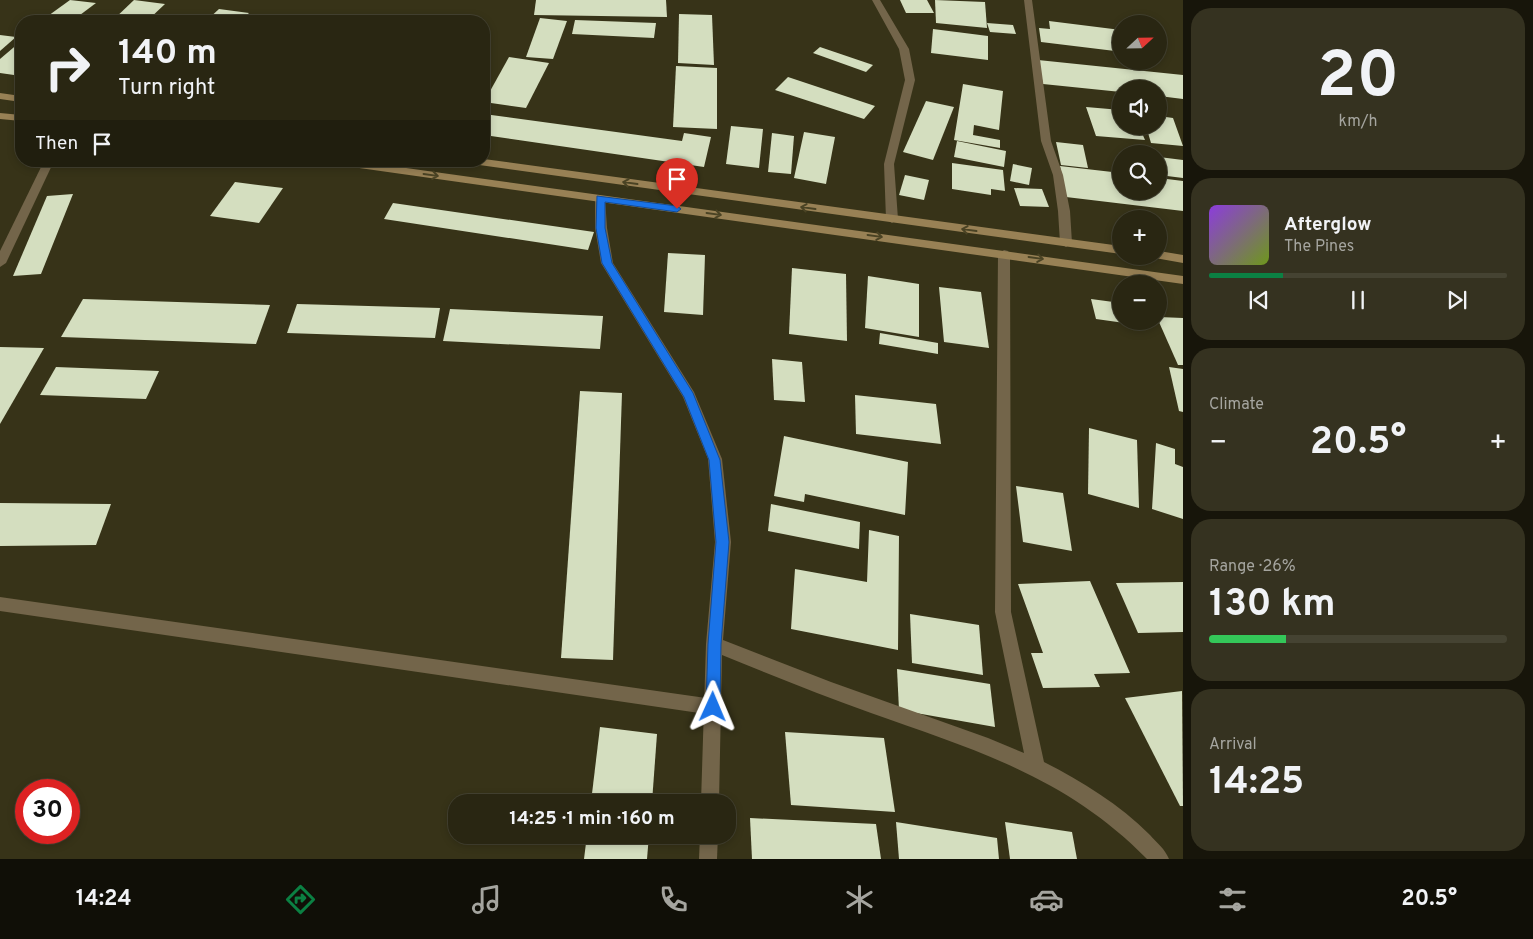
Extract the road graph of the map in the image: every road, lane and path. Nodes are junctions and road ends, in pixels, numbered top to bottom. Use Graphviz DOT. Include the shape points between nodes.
graph roads {
  1 [pos="876,0"];
  2 [pos="1028,0"];
  3 [pos="0,96"];
  4 [pos="15,98"];
  5 [pos="0,116"];
  6 [pos="15,117"];
  7 [pos="490,163"];
  8 [pos="46,167"];
  9 [pos="375,167"];
  10 [pos="600,198"];
  11 [pos="892,219"];
  12 [pos="1066,243"];
  13 [pos="1112,249"];
  14 [pos="1004,254"];
  15 [pos="1167,256"];
  16 [pos="1183,258"];
  17 [pos="0,263"];
  18 [pos="1183,280"];
  19 [pos="0,604"];
  20 [pos="714,644"];
  21 [pos="713,707"];
  22 [pos="1036,766"];
  23 [pos="710,794"];
  24 [pos="709,844"];
  25 [pos="708,859"];
  26 [pos="1160,859"];
  1 -- 11 [label="street" via="904,49 910,80 889,164"];
  2 -- 12 [label="street" via="1046,141 1058,175"];
  3 -- 4 [label="main road"];
  5 -- 6 [label="main road"];
  11 -- 7 [label="main road, one-way"];
  8 -- 17 [label="street"];
  9 -- 10 [label="main road, one-way"];
  10 -- 14 [label="main road, one-way"];
  10 -- 20 [label="street" via="607,263 689,396 715,460 723,542"];
  12 -- 11 [label="main road, one-way"];
  12 -- 13 [label="main road"];
  14 -- 18 [label="main road, one-way"];
  14 -- 22 [label="street" via="1003,612"];
  15 -- 16 [label="main road"];
  19 -- 21 [label="street"];
  20 -- 21 [label="street"];
  20 -- 22 [label="street"];
  21 -- 23 [label="street"];
  22 -- 26 [label="street" via="1098,801"];
  24 -- 25 [label="street"];
}
